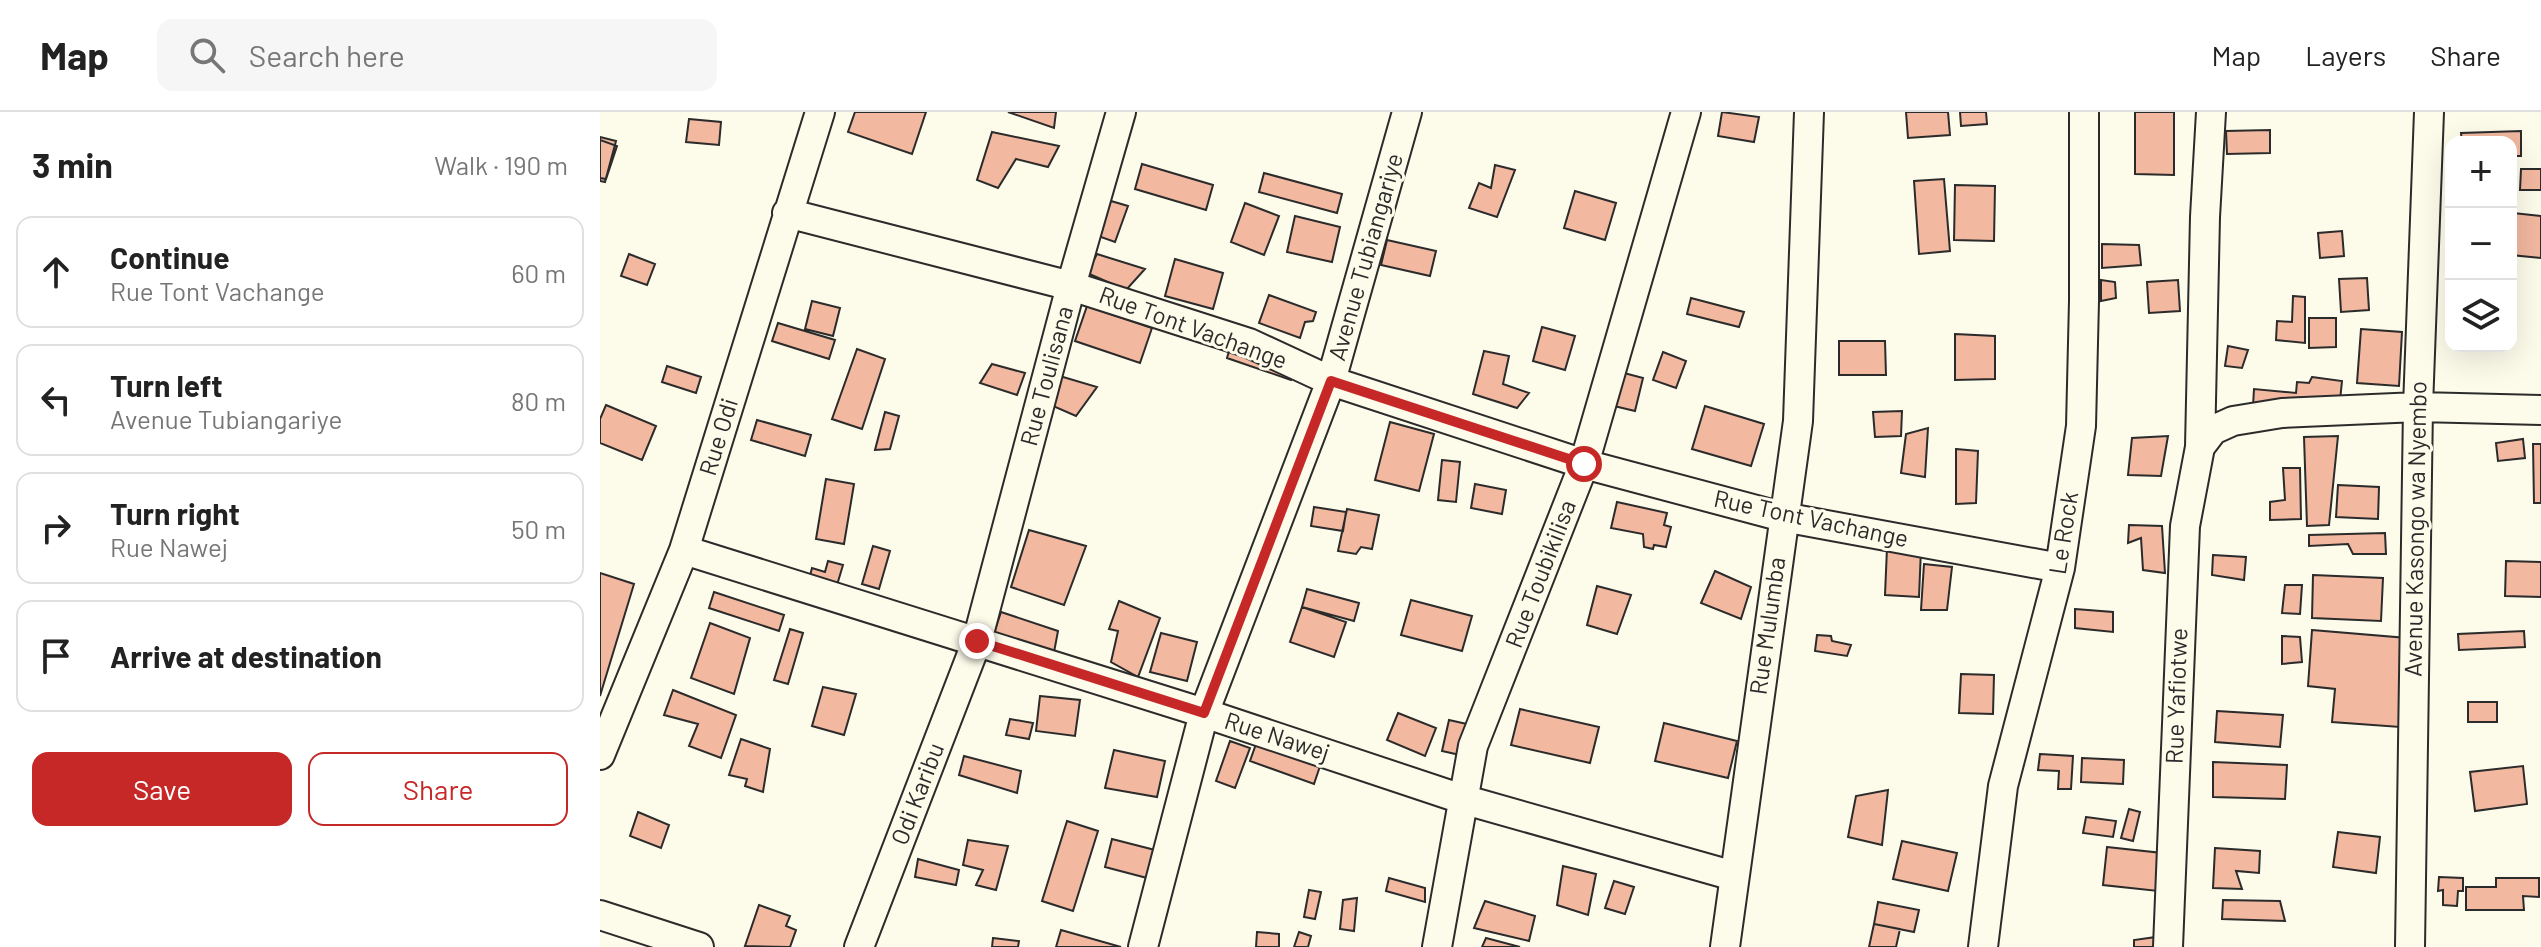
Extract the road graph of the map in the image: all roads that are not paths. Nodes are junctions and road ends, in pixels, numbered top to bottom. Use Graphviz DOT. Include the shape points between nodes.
graph roads {
  1 [pos="820,112"];
  2 [pos="1121,112"];
  3 [pos="1407,112"];
  4 [pos="1686,112"];
  5 [pos="1809,112"];
  6 [pos="2084,112"];
  7 [pos="2211,112"];
  8 [pos="2429,112"];
  9 [pos="787,213"];
  10 [pos="1071,286"];
  11 [pos="1331,381"];
  12 [pos="2418,407"];
  13 [pos="2541,410"];
  14 [pos="2200,447"];
  15 [pos="1584,464"];
  16 [pos="1783,517"];
  17 [pos="684,550"];
  18 [pos="2060,568"];
  19 [pos="977,641"];
  20 [pos="1204,713"];
  21 [pos="600,755"];
  22 [pos="1462,799"];
  23 [pos="1734,876"];
  24 [pos="600,915"];
  25 [pos="699,947"];
  26 [pos="859,947"];
  27 [pos="1143,947"];
  28 [pos="1437,947"];
  29 [pos="1725,947"];
  30 [pos="1983,947"];
  31 [pos="2168,947"];
  32 [pos="2410,947"];
  1 -- 9 [label="street, Rue Odi"];
  2 -- 10 [label="street, Rue Toulisana"];
  3 -- 11 [label="street, Avenue Tubiangariye"];
  4 -- 15 [label="street, Rue Toubikilisa"];
  5 -- 16 [label="street, Rue Mulumba" via="1798,421"];
  6 -- 18 [label="street, Le Rock" via="2081,426"];
  7 -- 14 [label="street, Rue Yafiotwe"];
  8 -- 12 [label="street, Avenue Kasongo wa Nyembo"];
  9 -- 10 [label="street, Rue Tont Vachange"];
  9 -- 17 [label="street, Rue Odi"];
  10 -- 11 [label="street, Rue Tont Vachange" via="1249,343"];
  10 -- 19 [label="street, Rue Toulisana"];
  11 -- 15 [label="street, Rue Tont Vachange"];
  11 -- 20 [label="street, Avenue Tubiangariye"];
  12 -- 13 [label="street"];
  12 -- 14 [label="street" via="2282,413 2233,421 2213,430"];
  12 -- 32 [label="street, Avenue Kasongo wa Nyembo"];
  14 -- 31 [label="street, Rue Yafiotwe" via="2185,526"];
  15 -- 16 [label="street, Rue Tont Vachange"];
  15 -- 22 [label="street, Rue Toubikilisa" via="1473,746"];
  16 -- 18 [label="street, Rue Tont Vachange"];
  16 -- 23 [label="street, Rue Mulumba"];
  17 -- 19 [label="street, Rue Nawej"];
  17 -- 21 [label="street, Rue Odi"];
  18 -- 30 [label="street, Le Rock" via="2003,786"];
  19 -- 20 [label="street, Rue Nawej"];
  19 -- 26 [label="street, Odi Karibu"];
  20 -- 22 [label="street, Rue Nawej"];
  20 -- 27 [label="street, Avenue Tubiangariye"];
  22 -- 23 [label="street, Rue Nawej"];
  22 -- 28 [label="street, Rue Toubikilisa"];
  23 -- 29 [label="street, Rue Mulumba"];
  24 -- 25 [label="street"];
}
